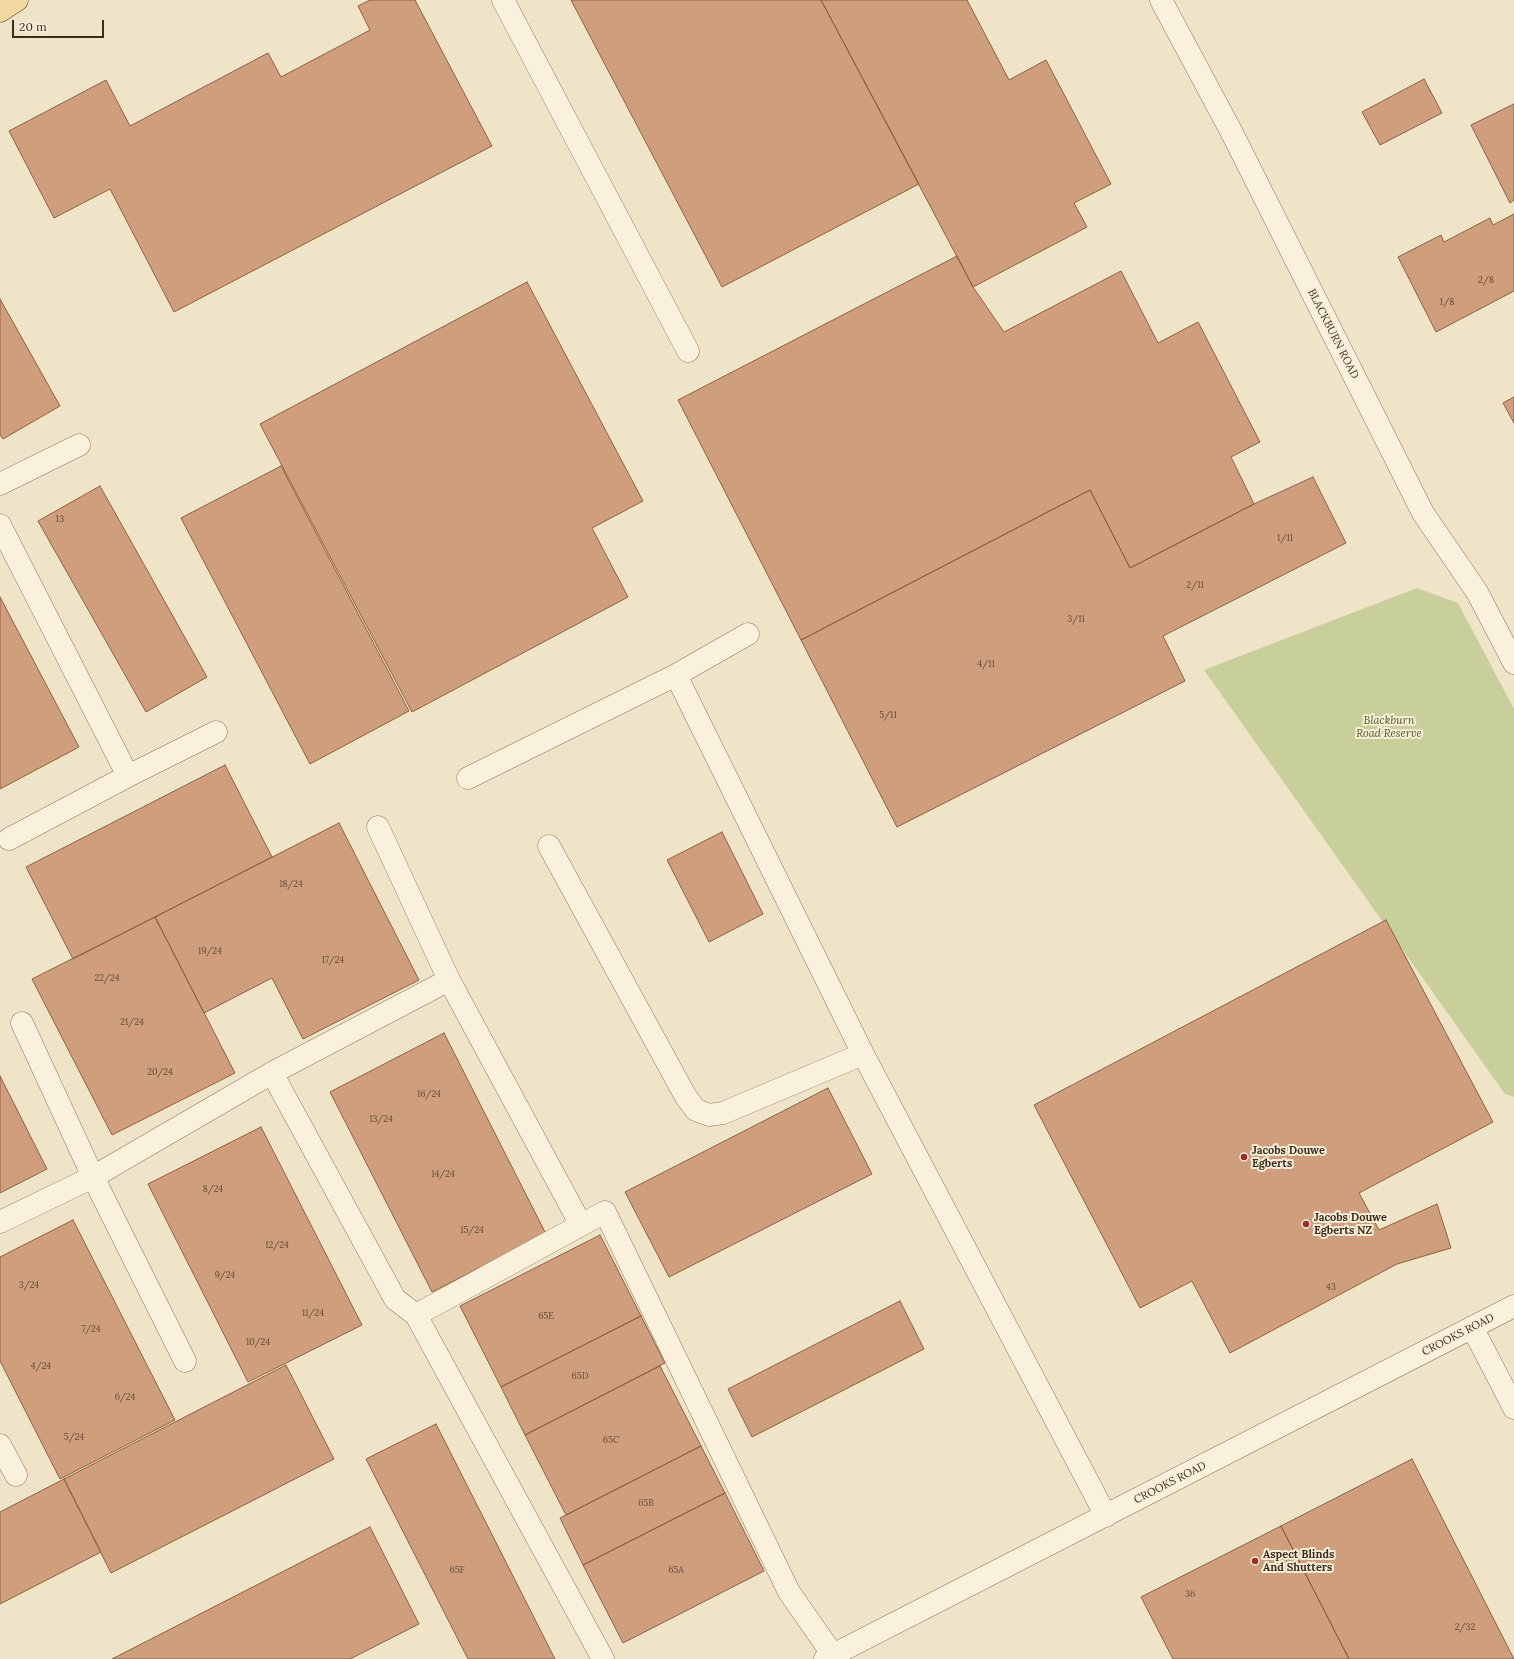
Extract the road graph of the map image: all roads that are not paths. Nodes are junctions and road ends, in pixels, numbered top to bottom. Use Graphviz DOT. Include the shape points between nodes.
graph roads {
  1 [pos="17,0"];
  2 [pos="503,0"];
  3 [pos="1161,0"];
  4 [pos="0,11"];
  5 [pos="688,351"];
  6 [pos="79,445"];
  7 [pos="0,484"];
  8 [pos="0,526"];
  9 [pos="748,634"];
  10 [pos="1514,663"];
  11 [pos="676,675"];
  12 [pos="216,732"];
  13 [pos="128,776"];
  14 [pos="468,778"];
  15 [pos="378,827"];
  16 [pos="9,839"];
  17 [pos="548,846"];
  18 [pos="449,980"];
  19 [pos="22,1023"];
  20 [pos="863,1054"];
  21 [pos="272,1074"];
  22 [pos="93,1177"];
  23 [pos="0,1222"];
  24 [pos="581,1225"];
  25 [pos="1514,1306"];
  26 [pos="416,1315"];
  27 [pos="1472,1327"];
  28 [pos="185,1361"];
  29 [pos="1514,1408"];
  30 [pos="0,1445"];
  31 [pos="16,1475"];
  32 [pos="1106,1516"];
  33 [pos="829,1657"];
  34 [pos="603,1659"];
  1 -- 4 [label="main road"];
  2 -- 5 [label="street"];
  3 -- 10 [label="street, BLACKBURN ROAD" via="1232,133 1423,513 1477,592"];
  6 -- 7 [label="street"];
  8 -- 13 [label="street"];
  9 -- 11 [label="street"];
  11 -- 14 [label="street"];
  11 -- 20 [label="street"];
  12 -- 13 [label="street"];
  13 -- 16 [label="street"];
  15 -- 18 [label="street"];
  17 -- 20 [label="street" via="686,1097 696,1110 709,1115 723,1113"];
  18 -- 21 [label="street"];
  18 -- 24 [label="street"];
  19 -- 22 [label="street"];
  20 -- 32 [label="street"];
  21 -- 22 [label="street"];
  21 -- 26 [label="street" via="395,1299"];
  22 -- 23 [label="street"];
  22 -- 28 [label="street"];
  24 -- 26 [label="street"];
  24 -- 33 [label="street" via="605,1212 789,1592"];
  25 -- 27 [label="street, CROOKS ROAD"];
  26 -- 34 [label="street"];
  27 -- 29 [label="street"];
  27 -- 32 [label="street, CROOKS ROAD"];
  30 -- 31 [label="street"];
  32 -- 33 [label="street, CROOKS ROAD"];
}
